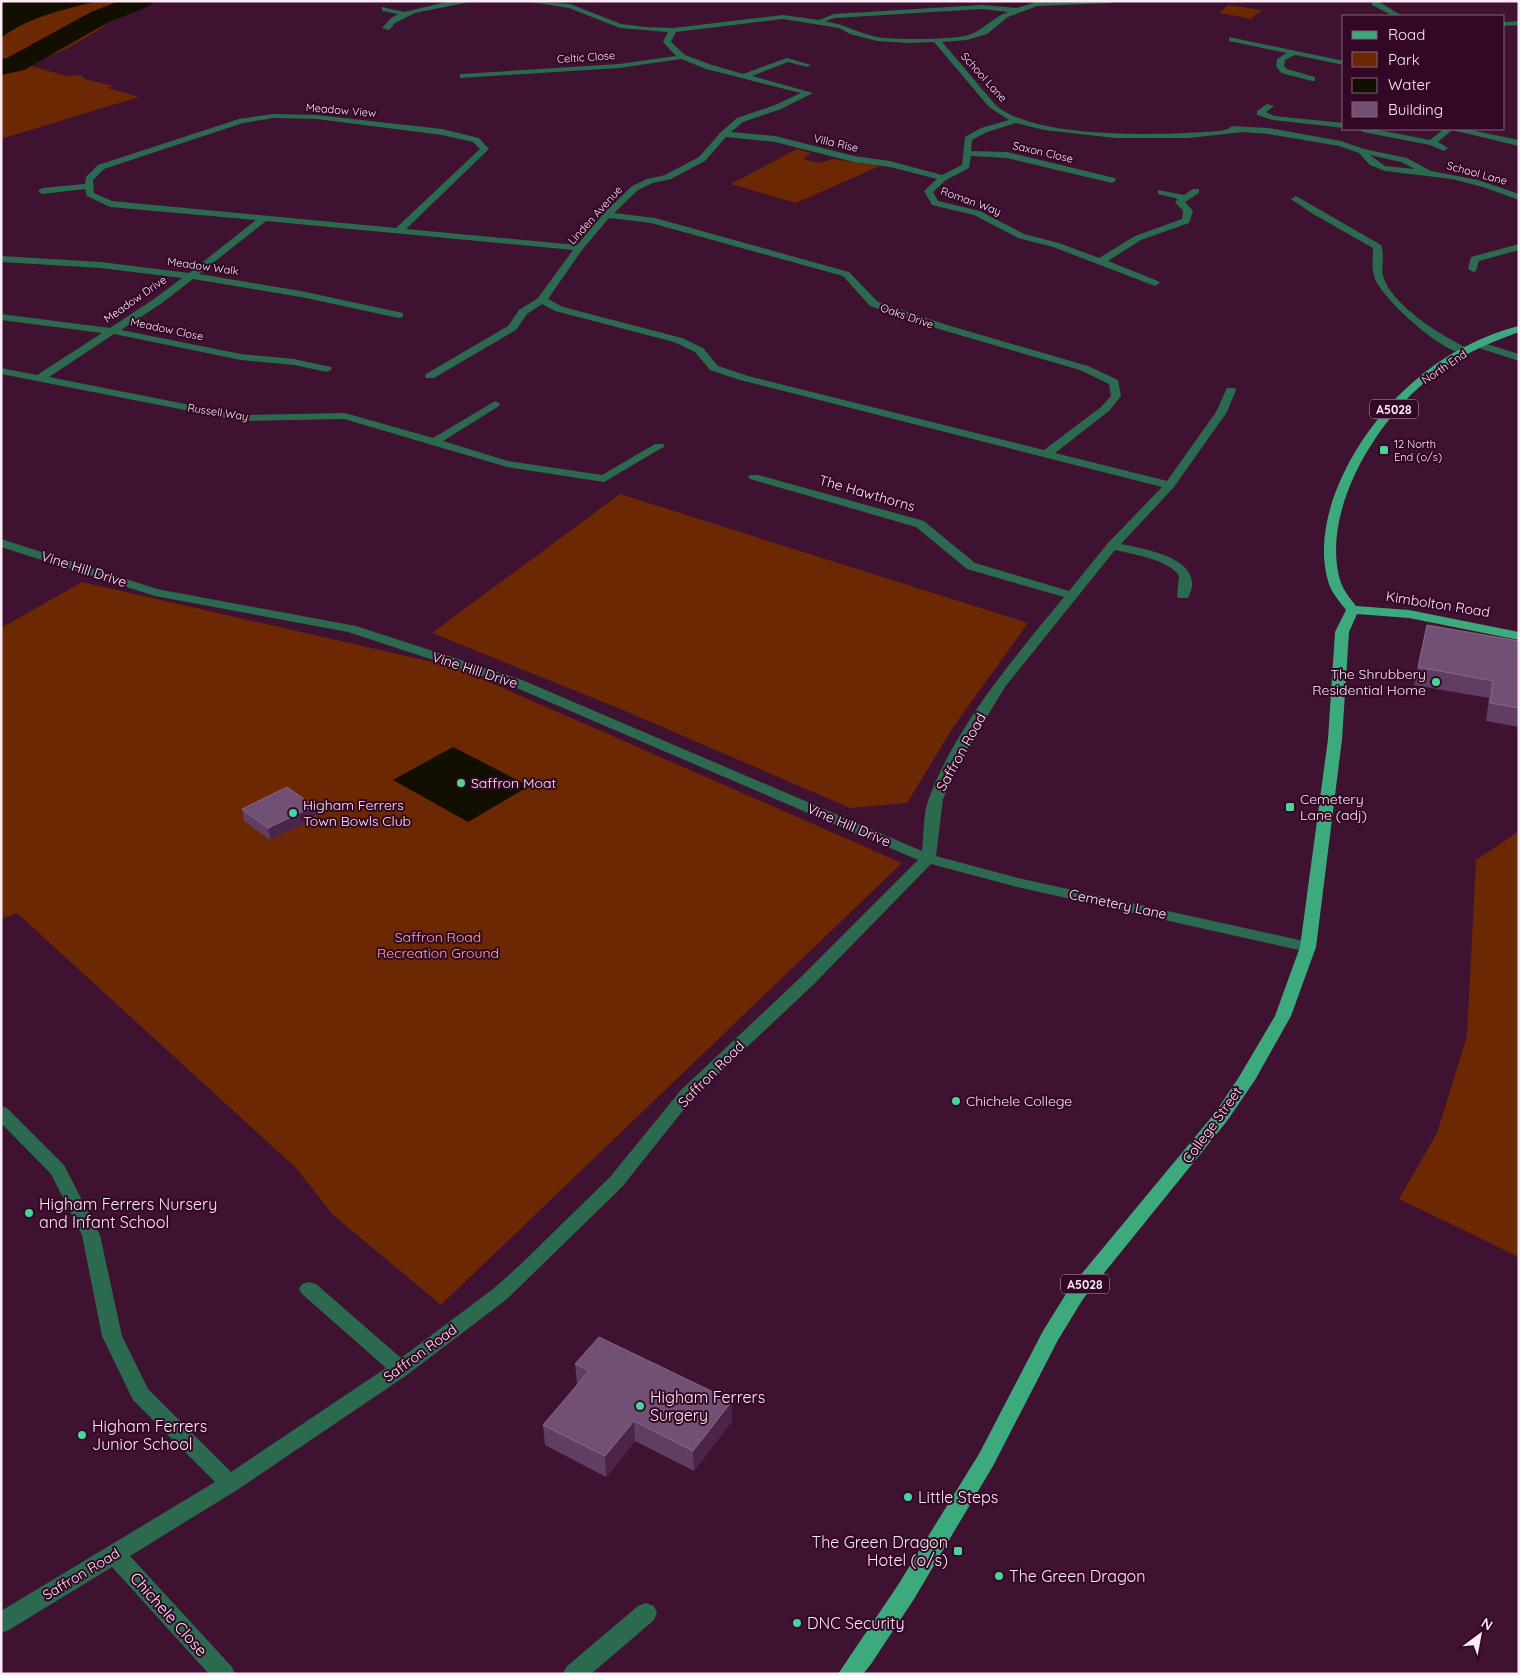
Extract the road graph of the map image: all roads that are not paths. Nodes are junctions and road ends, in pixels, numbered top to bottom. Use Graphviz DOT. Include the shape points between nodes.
graph roads {
  1 [pos="471,1"];
  2 [pos="529,1"];
  3 [pos="583,1"];
  4 [pos="1111,1"];
  5 [pos="1375,3"];
  6 [pos="570,6"];
  7 [pos="385,9"];
  8 [pos="1015,10"];
  9 [pos="405,14"];
  10 [pos="1396,15"];
  11 [pos="816,21"];
  12 [pos="1519,23"];
  13 [pos="1505,24"];
  14 [pos="386,28"];
  15 [pos="673,30"];
  16 [pos="1232,39"];
  17 [pos="937,41"];
  18 [pos="1295,52"];
  19 [pos="682,57"];
  20 [pos="1342,62"];
  21 [pos="807,65"];
  22 [pos="463,76"];
  23 [pos="744,76"];
  24 [pos="1312,79"];
  25 [pos="1270,106"];
  26 [pos="1016,120"];
  27 [pos="1342,126"];
  28 [pos="1368,130"];
  29 [pos="1448,130"];
  30 [pos="1460,130"];
  31 [pos="724,134"];
  32 [pos="1432,143"];
  33 [pos="1519,143"];
  34 [pos="1444,148"];
  35 [pos="1362,151"];
  36 [pos="968,152"];
  37 [pos="1430,173"];
  38 [pos="943,178"];
  39 [pos="1112,180"];
  40 [pos="89,186"];
  41 [pos="42,191"];
  42 [pos="1196,191"];
  43 [pos="1161,192"];
  44 [pos="1519,197"];
  45 [pos="1186,198"];
  46 [pos="1296,199"];
  47 [pos="607,215"];
  48 [pos="265,218"];
  49 [pos="398,231"];
  50 [pos="1519,247"];
  51 [pos="579,248"];
  52 [pos="1,259"];
  53 [pos="1100,262"];
  54 [pos="1473,269"];
  55 [pos="191,275"];
  56 [pos="1155,283"];
  57 [pos="542,300"];
  58 [pos="399,315"];
  59 [pos="1,317"];
  60 [pos="1519,328"];
  61 [pos="112,331"];
  62 [pos="1480,345"];
  63 [pos="1465,351"];
  64 [pos="1519,358"];
  65 [pos="327,369"];
  66 [pos="1,371"];
  67 [pos="430,376"];
  68 [pos="40,378"];
  69 [pos="1231,390"];
  70 [pos="495,404"];
  71 [pos="433,443"];
  72 [pos="659,446"];
  73 [pos="1046,454"];
  74 [pos="754,477"];
  75 [pos="1170,485"];
  76 [pos="1,542"];
  77 [pos="1112,546"];
  78 [pos="1183,595"];
  79 [pos="1073,596"];
  80 [pos="1352,610"];
  81 [pos="1519,636"];
  82 [pos="928,859"];
  83 [pos="1308,946"];
  84 [pos="1,1112"];
  85 [pos="309,1289"];
  86 [pos="400,1369"];
  87 [pos="230,1484"];
  88 [pos="114,1554"];
  89 [pos="646,1613"];
  90 [pos="1,1623"];
  91 [pos="224,1674"];
  92 [pos="574,1674"];
  93 [pos="849,1674"];
  1 -- 9 [label="street"];
  2 -- 6 [label="street"];
  3 -- 6 [label="street"];
  4 -- 8 [label="street" via="1036,4"];
  5 -- 10 [label="street"];
  6 -- 15 [label="street, School Lane" via="620,26"];
  7 -- 9 [label="street"];
  8 -- 11 [label="street" via="982,7 834,16"];
  8 -- 17 [label="street, School Lane" via="984,32 967,38"];
  9 -- 14 [label="street" via="390,21"];
  11 -- 15 [label="street, School Lane" via="783,17"];
  11 -- 17 [label="street, School Lane" via="878,39"];
  12 -- 13 [label="street"];
  15 -- 19 [label="street" via="667,42"];
  16 -- 18 [label="street"];
  17 -- 26 [label="street, School Lane" via="997,111"];
  18 -- 20 [label="street"];
  18 -- 24 [label="street" via="1280,59 1280,66 1284,71"];
  19 -- 22 [label="street, Celtic Close" via="619,66 491,71"];
  19 -- 23 [label="street, Linden Avenue"];
  21 -- 23 [label="street" via="787,60"];
  23 -- 31 [label="street, Linden Avenue" via="809,94 740,120"];
  25 -- 27 [label="street" via="1260,113 1274,118"];
  26 -- 35 [label="street, School Lane" via="1067,132 1145,136 1268,131"];
  26 -- 36 [label="street, Roman Way" via="968,139"];
  28 -- 32 [label="street"];
  29 -- 32 [label="street"];
  30 -- 33 [label="street"];
  31 -- 38 [label="street, Villa Rise" via="775,140"];
  31 -- 47 [label="street, Linden Avenue" via="702,159 688,169 635,188"];
  32 -- 34 [label="street"];
  35 -- 37 [label="street, School Lane" via="1404,160"];
  35 -- 37 [label="street" via="1371,162 1382,168"];
  36 -- 38 [label="street, Roman Way" via="966,166"];
  36 -- 39 [label="street, Saxon Close" via="1007,155"];
  37 -- 44 [label="street, School Lane" via="1470,181"];
  38 -- 53 [label="street, Roman Way" via="928,191 935,203 977,213 1021,236"];
  40 -- 41 [label="street"];
  40 -- 48 [label="street" via="90,194 110,204"];
  40 -- 49 [label="street, Meadow View" via="89,179 101,167 242,120 273,116 422,129 476,140 485,149"];
  42 -- 45 [label="street"];
  43 -- 45 [label="street"];
  45 -- 53 [label="street" via="1180,202 1188,211 1186,221 1138,238"];
  46 -- 63 [label="street" via="1378,247 1378,278 1398,305 1442,341"];
  47 -- 51 [label="street, Linden Avenue"];
  47 -- 73 [label="street, Oaks Drive" via="652,220 846,274 874,304 1084,368 1114,382 1116,396 1105,409"];
  48 -- 49 [label="street"];
  48 -- 55 [label="street, Meadow Drive"];
  49 -- 51 [label="street"];
  50 -- 54 [label="street" via="1474,259"];
  51 -- 57 [label="street, Linden Avenue"];
  52 -- 55 [label="street, Meadow Walk"];
  53 -- 56 [label="street, Roman Way"];
  55 -- 58 [label="street, Meadow Walk"];
  55 -- 61 [label="street, Meadow Drive"];
  57 -- 67 [label="street, Linden Avenue" via="523,312 512,328"];
  57 -- 73 [label="street" via="559,309 678,340 699,350 714,368 744,378"];
  59 -- 61 [label="street, Meadow Close"];
  60 -- 62 [label="main road, North End / A5028"];
  61 -- 65 [label="street, Meadow Close" via="241,357"];
  61 -- 68 [label="street, Meadow Drive"];
  62 -- 63 [label="main road, North End / A5028"];
  62 -- 64 [label="street"];
  63 -- 80 [label="main road, North End / A5028" via="1410,390 1368,442 1350,474 1330,538 1330,564 1334,582"];
  66 -- 68 [label="street, Russell Way"];
  68 -- 71 [label="street, Russell Way" via="241,418 345,416"];
  69 -- 75 [label="street, Saffron Road" via="1221,412"];
  70 -- 71 [label="street"];
  71 -- 72 [label="street, Russell Way" via="506,464 604,480"];
  73 -- 75 [label="street"];
  74 -- 79 [label="street, The Hawthorns" via="920,524 971,566"];
  75 -- 77 [label="street, Saffron Road"];
  76 -- 82 [label="street, Vine Hill Drive" via="155,592 351,629 516,683"];
  77 -- 78 [label="street" via="1148,554 1180,567 1185,576"];
  77 -- 79 [label="street, Saffron Road"];
  79 -- 82 [label="street, Saffron Road" via="999,685 958,753 936,799"];
  80 -- 81 [label="main road, Kimbolton Road" via="1409,614"];
  80 -- 83 [label="main road, College Street / A5028" via="1342,632 1335,739"];
  82 -- 83 [label="street, Cemetery Lane" via="1017,882"];
  82 -- 86 [label="street, Saffron Road" via="808,980 688,1094 616,1182 527,1270"];
  83 -- 93 [label="main road, College Street / A5028" via="1283,1016 1246,1080 1179,1170 1076,1294 1050,1336 986,1460 906,1592"];
  84 -- 87 [label="street" via="58,1170 91,1236 112,1336 140,1394"];
  85 -- 86 [label="street"];
  86 -- 87 [label="street, Saffron Road"];
  87 -- 88 [label="street, Saffron Road"];
  88 -- 90 [label="street, Saffron Road"];
  88 -- 91 [label="street, Chichele Close"];
  89 -- 92 [label="street"];
}
